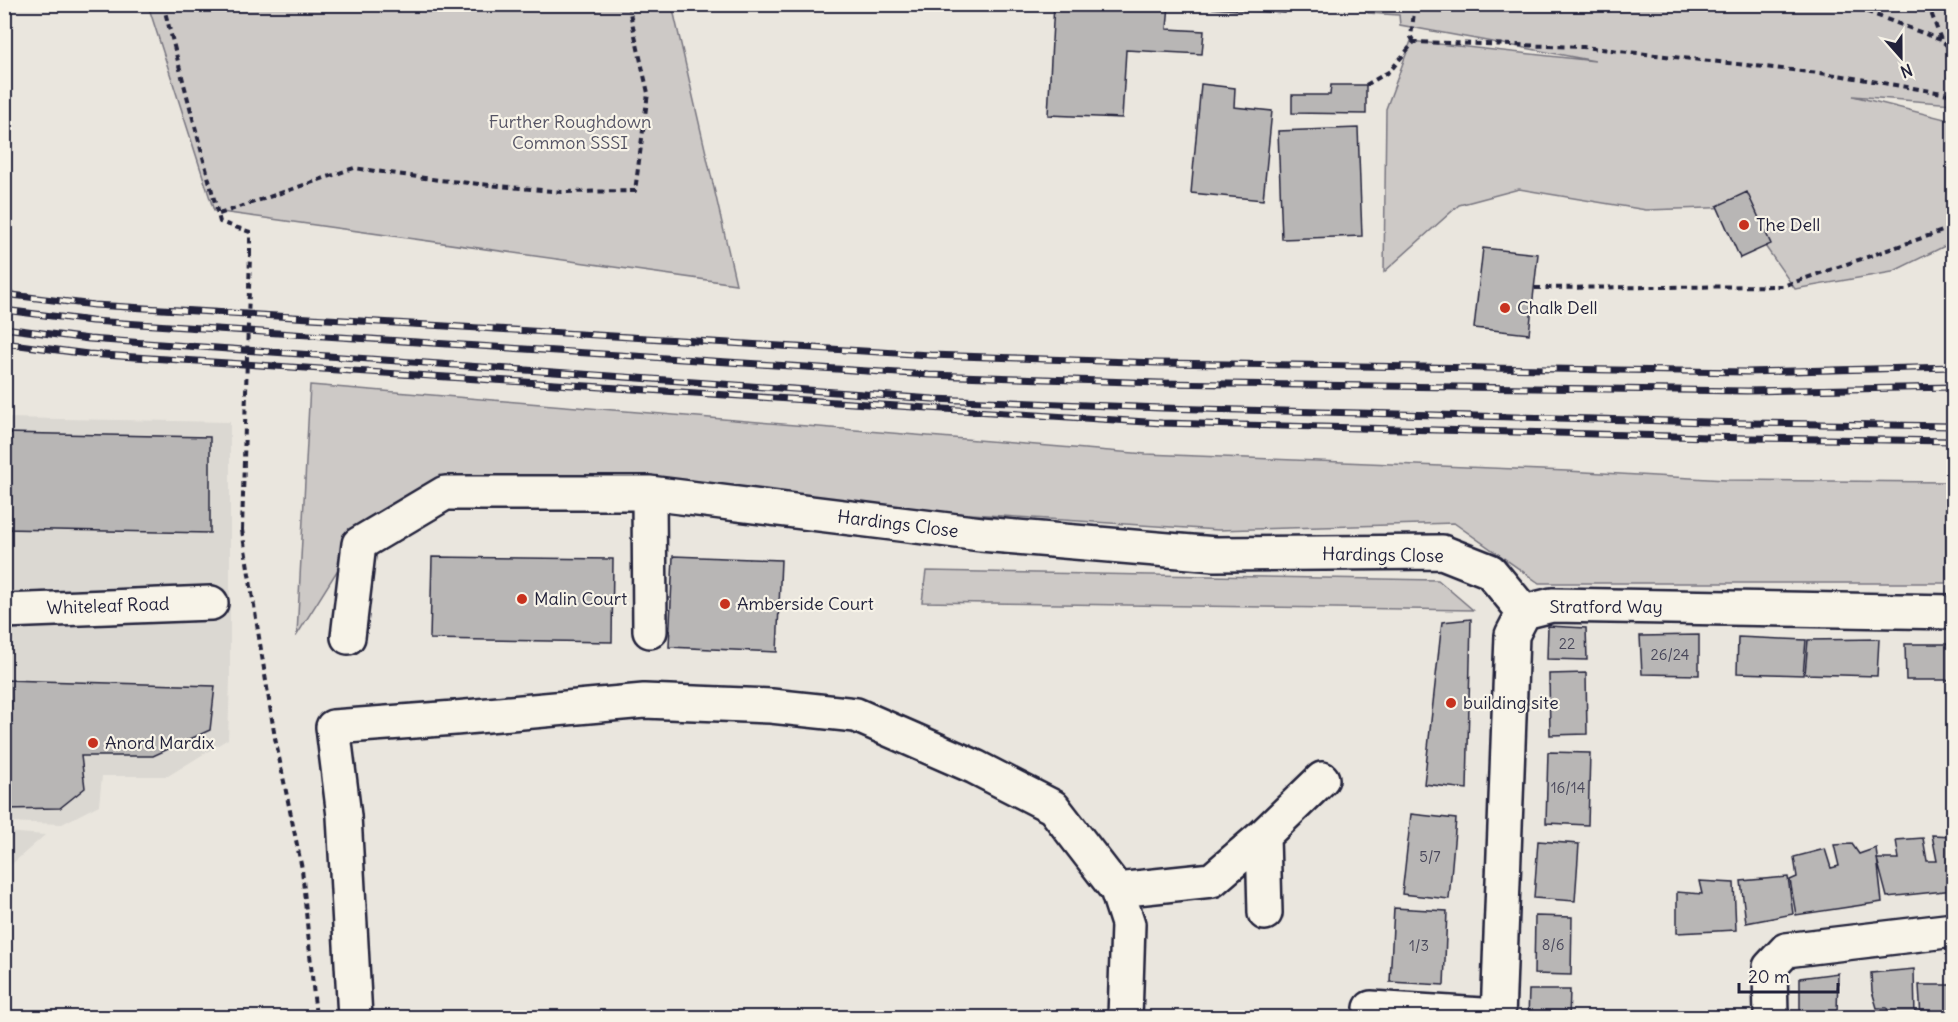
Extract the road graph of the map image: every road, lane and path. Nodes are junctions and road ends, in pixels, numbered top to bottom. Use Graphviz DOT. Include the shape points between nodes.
graph roads {
  1 [pos="163,4"];
  2 [pos="628,4"];
  3 [pos="1415,4"];
  4 [pos="1847,4"];
  5 [pos="1928,4"];
  6 [pos="1941,40"];
  7 [pos="1414,42"];
  8 [pos="1953,52"];
  9 [pos="1366,85"];
  10 [pos="1953,95"];
  11 [pos="219,214"];
  12 [pos="1953,227"];
  13 [pos="1535,288"];
  14 [pos="649,493"];
  15 [pos="211,603"];
  16 [pos="4,610"];
  17 [pos="1524,612"];
  18 [pos="1953,612"];
  19 [pos="650,631"];
  20 [pos="348,637"];
  21 [pos="1322,779"];
  22 [pos="1263,836"];
  23 [pos="1117,890"];
  24 [pos="1265,913"];
  25 [pos="1953,930"];
  26 [pos="1371,1008"];
  27 [pos="316,1017"];
  28 [pos="355,1017"];
  29 [pos="1125,1017"];
  30 [pos="1498,1017"];
  31 [pos="1771,1017"];
  1 -- 27 [label="path, bridge" via="220,222 250,232 242,530 275,738 302,869"];
  2 -- 11 [label="path" via="648,93 635,191 561,192 354,168"];
  3 -- 7 [label="path" via="1411,37"];
  4 -- 6 [label="path"];
  5 -- 6 [label="path"];
  6 -- 8 [label="path"];
  7 -- 9 [label="path" via="1390,71"];
  7 -- 10 [label="path" via="1583,47 1837,75"];
  12 -- 13 [label="path" via="1783,286"];
  14 -- 17 [label="street, Hardings Close" via="981,534 1215,554 1442,552 1490,571"];
  14 -- 19 [label="street"];
  14 -- 20 [label="street, Hardings Close" via="446,493 358,543"];
  15 -- 16 [label="street, Whiteleaf Road"];
  17 -- 18 [label="street, Stratford Way" via="1552,605"];
  17 -- 30 [label="street, Stratford Way" via="1512,635"];
  21 -- 22 [label="street"];
  22 -- 23 [label="street" via="1212,880"];
  22 -- 24 [label="street"];
  23 -- 28 [label="street" via="1053,807 975,767 855,715 771,706 644,701 333,726 344,816"];
  23 -- 29 [label="street" via="1128,924"];
  25 -- 31 [label="street" via="1786,950 1770,967"];
  26 -- 30 [label="street"];
}
